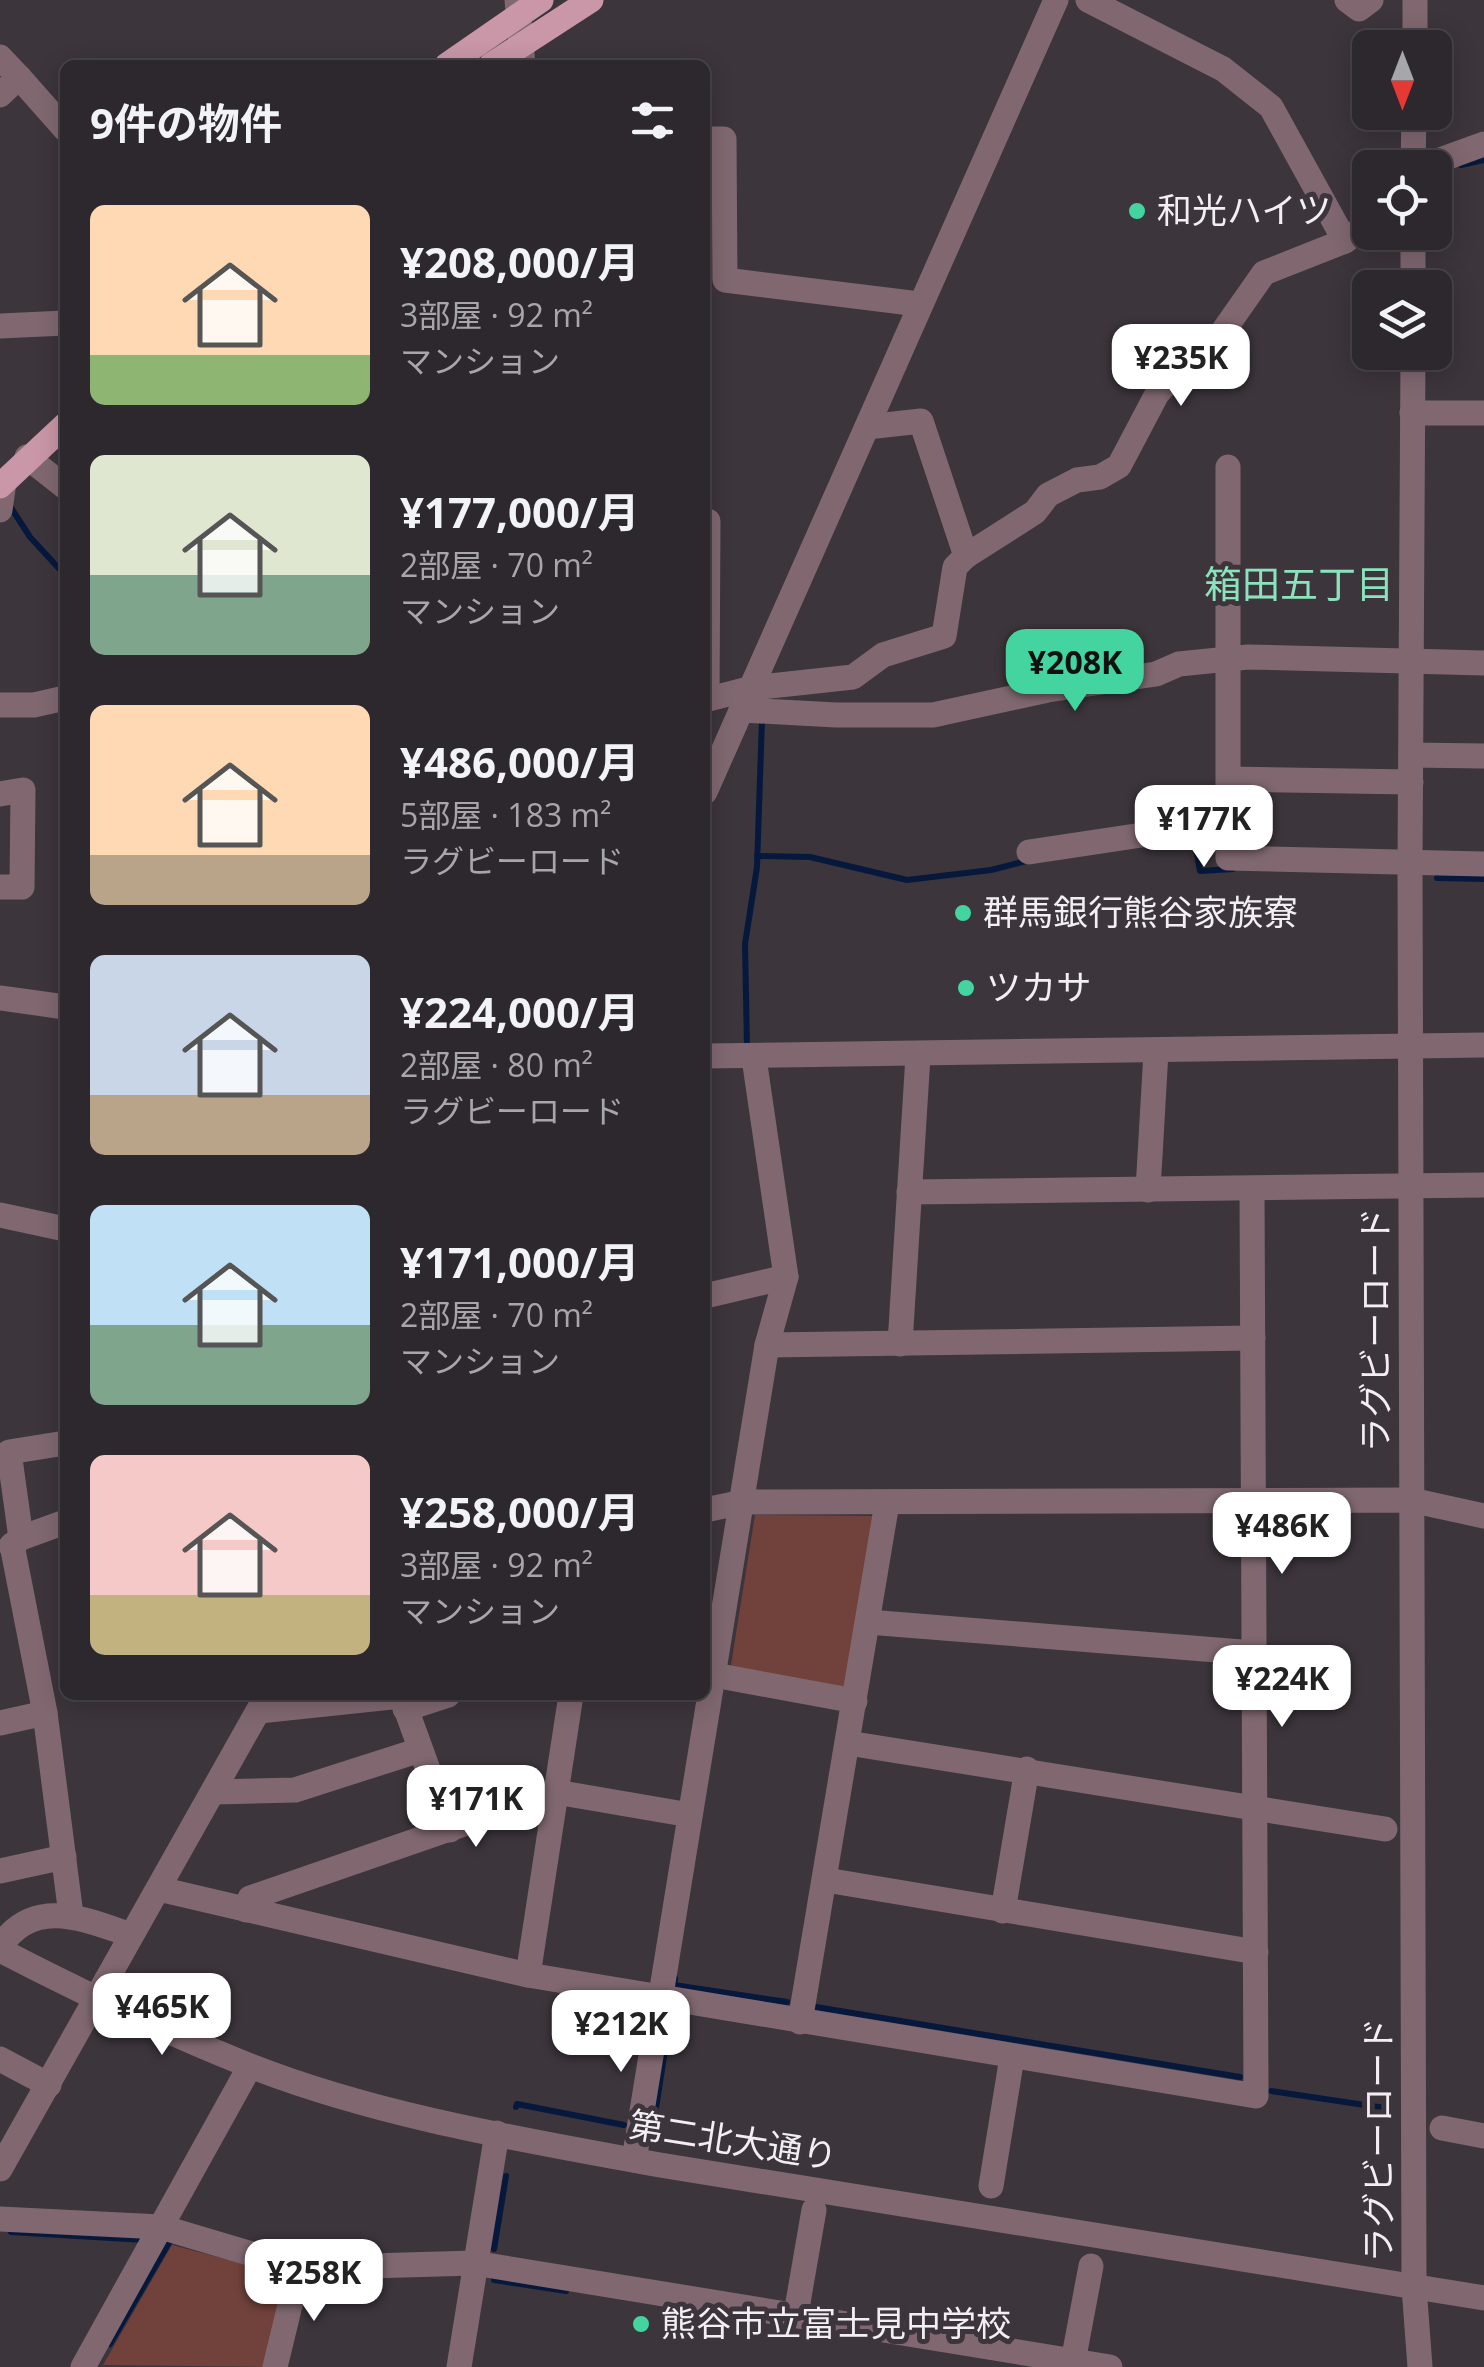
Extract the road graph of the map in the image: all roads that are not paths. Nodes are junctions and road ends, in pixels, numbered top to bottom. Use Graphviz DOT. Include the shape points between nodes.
graph roads {
  1 [pos="541,0"];
  2 [pos="591,0"];
  3 [pos="1056,0"];
  4 [pos="1088,0"];
  5 [pos="1348,0"];
  6 [pos="1371,0"];
  7 [pos="1416,0"];
  8 [pos="518,7"];
  9 [pos="1415,30"];
  10 [pos="522,55"];
  11 [pos="0,57"];
  12 [pos="453,60"];
  13 [pos="10,86"];
  14 [pos="60,125"];
  15 [pos="710,139"];
  16 [pos="1477,150"];
  17 [pos="1452,157"];
  18 [pos="1352,236"];
  19 [pos="1345,241"];
  20 [pos="919,304"];
  21 [pos="60,323"];
  22 [pos="0,326"];
  23 [pos="1413,370"];
  24 [pos="1484,413"];
  25 [pos="1412,414"];
  26 [pos="867,426"];
  27 [pos="60,429"];
  28 [pos="27,457"];
  29 [pos="1228,467"];
  30 [pos="60,483"];
  31 [pos="2,490"];
  32 [pos="0,510"];
  33 [pos="966,556"];
  34 [pos="1230,659"];
  35 [pos="1411,662"];
  36 [pos="1484,662"];
  37 [pos="748,696"];
  38 [pos="60,699"];
  39 [pos="710,699"];
  40 [pos="0,706"];
  41 [pos="1412,755"];
  42 [pos="1484,756"];
  43 [pos="1230,780"];
  44 [pos="710,781"];
  45 [pos="1412,782"];
  46 [pos="0,794"];
  47 [pos="1229,843"];
  48 [pos="1029,852"];
  49 [pos="1410,864"];
  50 [pos="1484,864"];
  51 [pos="0,887"];
  52 [pos="0,998"];
  53 [pos="60,1006"];
  54 [pos="1410,1046"];
  55 [pos="1484,1046"];
  56 [pos="1156,1052"];
  57 [pos="710,1056"];
  58 [pos="918,1056"];
  59 [pos="754,1058"];
  60 [pos="1484,1185"];
  61 [pos="1411,1186"];
  62 [pos="1252,1189"];
  63 [pos="1148,1190"];
  64 [pos="909,1192"];
  65 [pos="0,1215"];
  66 [pos="60,1228"];
  67 [pos="786,1276"];
  68 [pos="710,1295"];
  69 [pos="1252,1338"];
  70 [pos="900,1344"];
  71 [pos="767,1345"];
  72 [pos="60,1444"];
  73 [pos="1254,1500"];
  74 [pos="1412,1500"];
  75 [pos="742,1502"];
  76 [pos="887,1502"];
  77 [pos="710,1509"];
  78 [pos="1484,1516"];
  79 [pos="60,1524"];
  80 [pos="11,1544"];
  81 [pos="868,1622"];
  82 [pos="1254,1654"];
  83 [pos="714,1675"];
  84 [pos="710,1698"];
  85 [pos="403,1700"];
  86 [pos="571,1700"];
  87 [pos="710,1700"];
  88 [pos="855,1700"];
  89 [pos="263,1703"];
  90 [pos="45,1713"];
  91 [pos="0,1723"];
  92 [pos="848,1742"];
  93 [pos="420,1750"];
  94 [pos="1027,1769"];
  95 [pos="214,1792"];
  96 [pos="556,1792"];
  97 [pos="1255,1808"];
  98 [pos="690,1815"];
  99 [pos="1385,1829"];
  100 [pos="450,1830"];
  101 [pos="64,1857"];
  102 [pos="0,1872"];
  103 [pos="826,1880"];
  104 [pos="159,1888"];
  105 [pos="246,1910"];
  106 [pos="1004,1911"];
  107 [pos="71,1915"];
  108 [pos="130,1935"];
  109 [pos="0,1948"];
  110 [pos="1256,1952"];
  111 [pos="528,1975"];
  112 [pos="96,1999"];
  113 [pos="661,1999"];
  114 [pos="800,2022"];
  115 [pos="1012,2057"];
  116 [pos="0,2058"];
  117 [pos="250,2066"];
  118 [pos="50,2084"];
  119 [pos="1442,2128"];
  120 [pos="497,2134"];
  121 [pos="1484,2136"];
  122 [pos="634,2160"];
  123 [pos="0,2169"];
  124 [pos="991,2186"];
  125 [pos="814,2210"];
  126 [pos="0,2218"];
  127 [pos="159,2231"];
  128 [pos="474,2263"];
  129 [pos="1091,2266"];
  130 [pos="299,2268"];
  131 [pos="1414,2286"];
  132 [pos="1484,2298"];
  133 [pos="796,2314"];
  134 [pos="1073,2364"];
  135 [pos="84,2367"];
  136 [pos="275,2367"];
  137 [pos="459,2367"];
  138 [pos="1110,2367"];
  139 [pos="1420,2367"];
  1 -- 8 [label="main road"];
  2 -- 10 [label="main road"];
  3 -- 20 [label="street"];
  4 -- 19 [label="street" via="1222,70 1271,107"];
  5 -- 6 [label="street" via="1359,9"];
  7 -- 9 [label="street"];
  8 -- 10 [label="street"];
  8 -- 12 [label="main road"];
  11 -- 13 [label="street"];
  13 -- 14 [label="street"];
  15 -- 20 [label="street" via="724,139 725,280"];
  16 -- 17 [label="street"];
  18 -- 19 [label="street"];
  19 -- 33 [label="street" via="1264,273 1205,357 1157,394 1119,466 1048,495 1016,534"];
  20 -- 26 [label="street"];
  21 -- 22 [label="street"];
  23 -- 25 [label="street, ラグビーロード"];
  24 -- 25 [label="street"];
  25 -- 35 [label="street, ラグビーロード"];
  26 -- 33 [label="street" via="921,421"];
  26 -- 37 [label="street"];
  27 -- 28 [label="main road"];
  28 -- 30 [label="street"];
  28 -- 31 [label="main road"];
  29 -- 34 [label="street"];
  31 -- 32 [label="street"];
  33 -- 37 [label="street" via="955,567 944,636 883,655 852,677"];
  34 -- 35 [label="street"];
  34 -- 37 [label="street" via="933,714 836,716"];
  34 -- 43 [label="street"];
  35 -- 36 [label="street"];
  35 -- 41 [label="street, ラグビーロード"];
  37 -- 39 [label="street"];
  37 -- 44 [label="street"];
  38 -- 40 [label="street"];
  41 -- 42 [label="street"];
  41 -- 45 [label="street, ラグビーロード"];
  43 -- 45 [label="street"];
  43 -- 47 [label="street"];
  45 -- 49 [label="street, ラグビーロード"];
  46 -- 51 [label="street" via="23,790 22,887"];
  47 -- 48 [label="street" via="1175,830"];
  47 -- 49 [label="street" via="1228,858"];
  49 -- 50 [label="street"];
  49 -- 54 [label="street, ラグビーロード"];
  52 -- 53 [label="street"];
  54 -- 55 [label="street"];
  54 -- 56 [label="street"];
  54 -- 61 [label="street, ラグビーロード"];
  56 -- 58 [label="street"];
  56 -- 63 [label="street"];
  57 -- 59 [label="street"];
  58 -- 59 [label="street"];
  58 -- 64 [label="street"];
  59 -- 67 [label="street"];
  60 -- 61 [label="street"];
  61 -- 62 [label="street"];
  61 -- 74 [label="street, ラグビーロード"];
  62 -- 63 [label="street"];
  62 -- 69 [label="street"];
  63 -- 64 [label="street"];
  64 -- 70 [label="street"];
  65 -- 66 [label="street"];
  67 -- 68 [label="street"];
  67 -- 71 [label="street"];
  69 -- 70 [label="street"];
  69 -- 73 [label="street"];
  70 -- 71 [label="street"];
  71 -- 75 [label="street"];
  72 -- 80 [label="street" via="9,1452"];
  73 -- 74 [label="street"];
  73 -- 76 [label="street"];
  73 -- 82 [label="street"];
  74 -- 78 [label="street"];
  74 -- 131 [label="street, ラグビーロード"];
  75 -- 76 [label="street"];
  75 -- 77 [label="street"];
  75 -- 83 [label="street"];
  76 -- 81 [label="street"];
  79 -- 80 [label="street"];
  80 -- 90 [label="street"];
  81 -- 82 [label="street"];
  81 -- 88 [label="street"];
  82 -- 97 [label="street"];
  83 -- 84 [label="street"];
  83 -- 88 [label="street"];
  85 -- 89 [label="street"];
  85 -- 93 [label="street"];
  86 -- 96 [label="street"];
  87 -- 98 [label="street"];
  88 -- 92 [label="street"];
  89 -- 95 [label="street"];
  90 -- 91 [label="street"];
  90 -- 101 [label="street"];
  92 -- 94 [label="street"];
  92 -- 103 [label="street"];
  93 -- 95 [label="street" via="296,1790"];
  93 -- 100 [label="street"];
  94 -- 97 [label="street"];
  94 -- 106 [label="street"];
  95 -- 104 [label="street"];
  96 -- 98 [label="street"];
  96 -- 100 [label="street"];
  96 -- 111 [label="street"];
  97 -- 99 [label="street"];
  97 -- 110 [label="street"];
  98 -- 113 [label="street"];
  100 -- 105 [label="street" via="250,1898"];
  101 -- 102 [label="street"];
  101 -- 107 [label="street"];
  103 -- 106 [label="street"];
  103 -- 114 [label="street"];
  104 -- 105 [label="street"];
  104 -- 108 [label="street"];
  105 -- 111 [label="street"];
  106 -- 110 [label="street"];
  107 -- 108 [label="street"];
  107 -- 109 [label="street" via="28,1919 10,1930"];
  108 -- 112 [label="street"];
  109 -- 112 [label="street, 第二北大通り"];
  110 -- 115 [label="street" via="1256,2096"];
  111 -- 113 [label="street"];
  112 -- 117 [label="street, 第二北大通り"];
  112 -- 118 [label="street"];
  113 -- 114 [label="street"];
  113 -- 122 [label="street"];
  114 -- 115 [label="street"];
  115 -- 124 [label="street"];
  116 -- 118 [label="street"];
  117 -- 120 [label="street, 第二北大通り"];
  117 -- 127 [label="street"];
  118 -- 123 [label="street"];
  119 -- 121 [label="street"];
  120 -- 122 [label="street, 第二北大通り"];
  120 -- 128 [label="street"];
  122 -- 131 [label="street, 第二北大通り"];
  125 -- 133 [label="street"];
  126 -- 127 [label="street"];
  127 -- 130 [label="street"];
  127 -- 135 [label="street"];
  128 -- 130 [label="street"];
  128 -- 133 [label="street"];
  128 -- 137 [label="street"];
  129 -- 134 [label="street"];
  130 -- 136 [label="street"];
  131 -- 132 [label="street, 第二北大通り"];
  131 -- 139 [label="street, ラグビーロード"];
  133 -- 134 [label="street"];
  134 -- 138 [label="street"];
}
